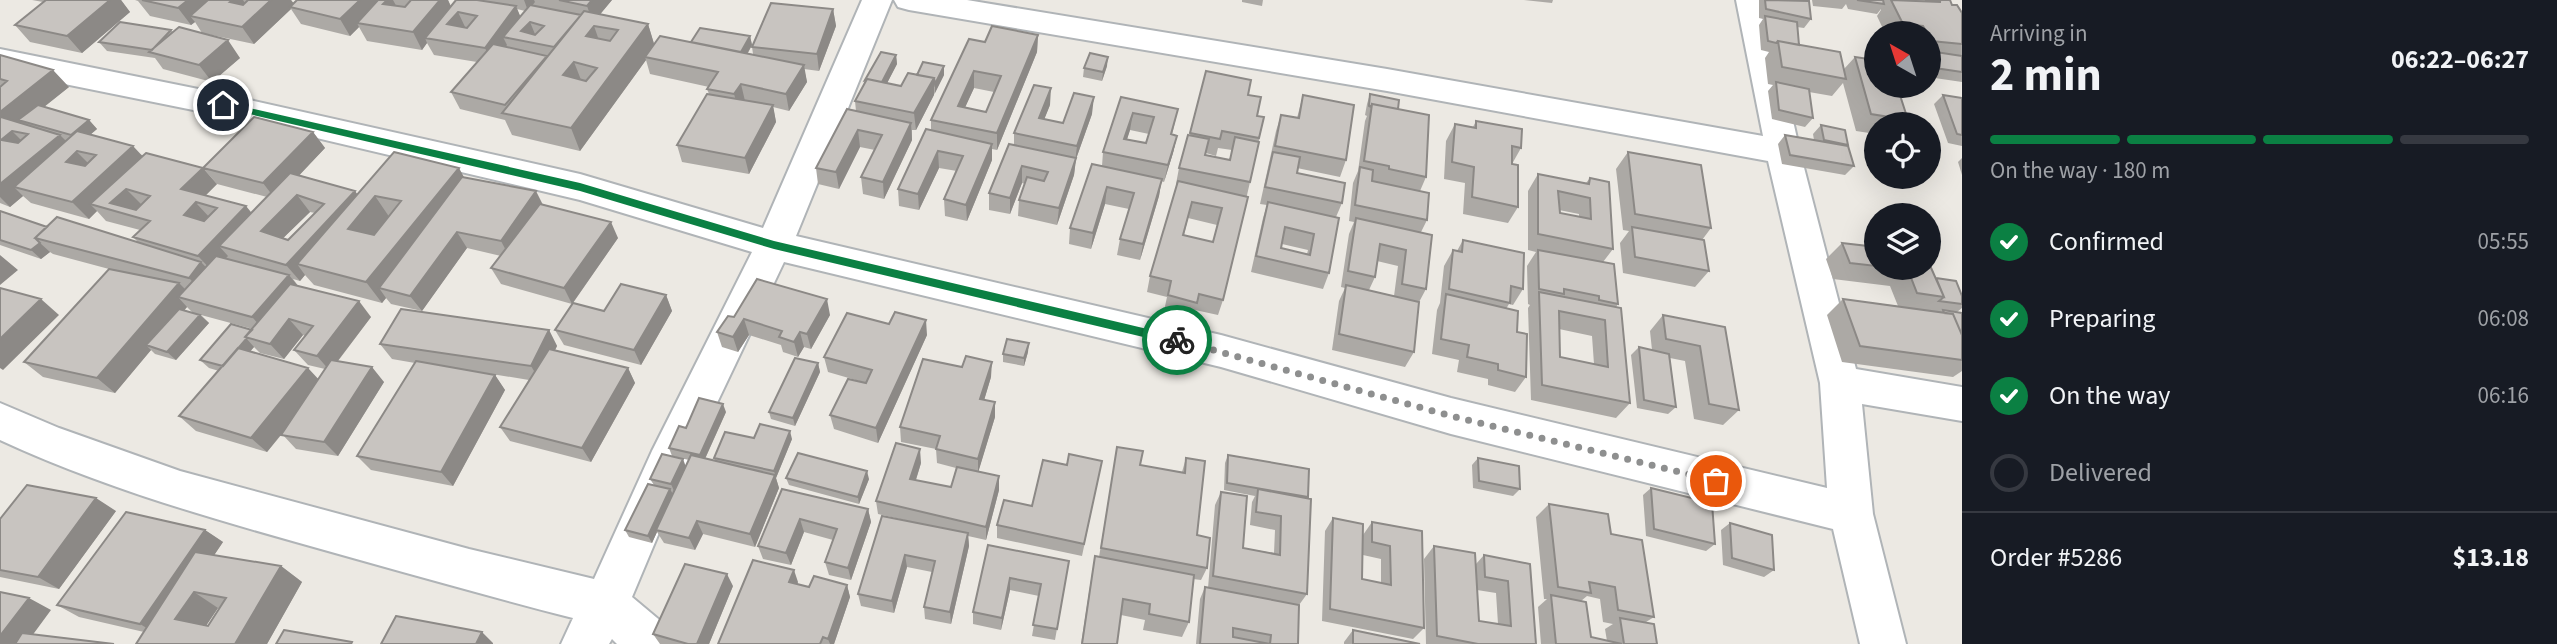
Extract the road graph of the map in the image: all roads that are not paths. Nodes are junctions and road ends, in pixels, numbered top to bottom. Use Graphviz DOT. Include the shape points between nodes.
graph roads {
  1 [pos="877,0"];
  2 [pos="909,0"];
  3 [pos="1751,0"];
  4 [pos="1065,11"];
  5 [pos="0,60"];
  6 [pos="1783,152"];
  7 [pos="774,245"];
  8 [pos="1840,383"];
  9 [pos="1962,404"];
  10 [pos="0,421"];
  11 [pos="1851,514"];
  12 [pos="606,604"];
  13 [pos="584,644"];
  14 [pos="652,644"];
  15 [pos="1883,644"];
  1 -- 7 [label="street"];
  2 -- 4 [label="street"];
  3 -- 6 [label="street"];
  4 -- 6 [label="street"];
  5 -- 7 [label="street" via="223,105 580,187"];
  6 -- 8 [label="street"];
  7 -- 11 [label="street" via="1221,351 1451,416"];
  7 -- 12 [label="street" via="667,464"];
  8 -- 9 [label="street"];
  8 -- 11 [label="street"];
  10 -- 12 [label="street" via="180,490"];
  11 -- 15 [label="street"];
  12 -- 13 [label="street"];
  12 -- 14 [label="street"];
}
